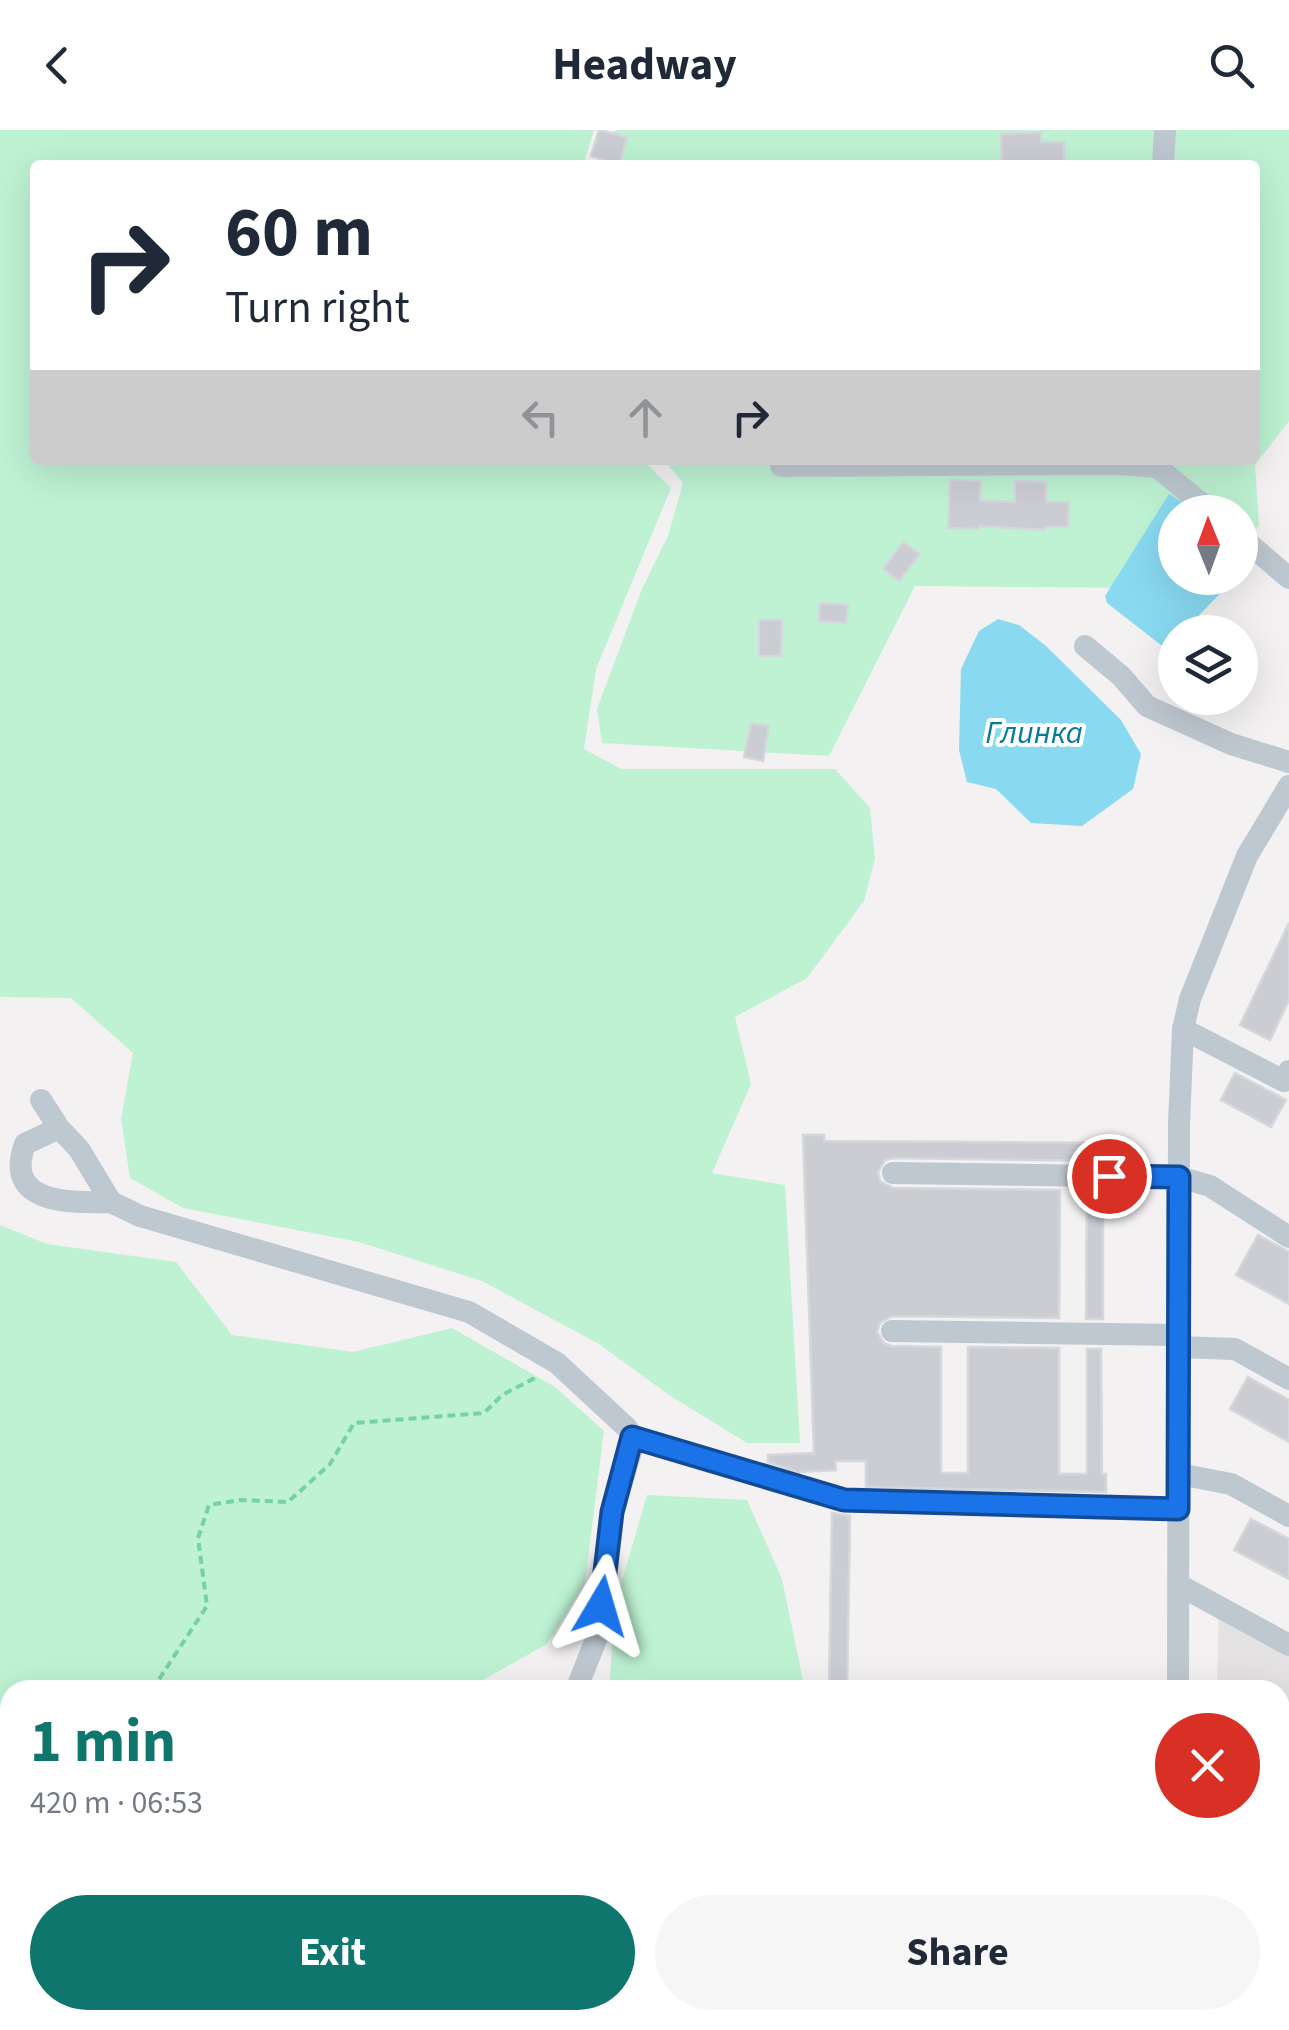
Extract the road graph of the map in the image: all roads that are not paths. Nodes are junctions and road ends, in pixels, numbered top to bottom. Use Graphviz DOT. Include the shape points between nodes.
graph roads {
  1 [pos="1165,130"];
  2 [pos="1164,160"];
  3 [pos="906,465"];
  4 [pos="1158,465"];
  5 [pos="781,466"];
  6 [pos="1193,495"];
  7 [pos="1258,551"];
  8 [pos="1289,578"];
  9 [pos="1085,646"];
  10 [pos="1289,762"];
  11 [pos="1289,786"];
  12 [pos="1183,1029"];
  13 [pos="1289,1071"];
  14 [pos="40,1100"];
  15 [pos="58,1128"];
  16 [pos="894,1173"];
  17 [pos="1179,1177"];
  18 [pos="111,1202"];
  19 [pos="1289,1237"];
  20 [pos="892,1332"];
  21 [pos="1179,1341"];
  22 [pos="1289,1378"];
  23 [pos="632,1437"];
  24 [pos="1179,1474"];
  25 [pos="1178,1509"];
  26 [pos="1289,1516"];
  27 [pos="1178,1585"];
  28 [pos="1289,1646"];
  29 [pos="580,1680"];
  30 [pos="1178,1680"];
  1 -- 2 [label="street"];
  3 -- 5 [label="street"];
  4 -- 6 [label="street"];
  7 -- 8 [label="street"];
  9 -- 10 [label="street" via="1147,706"];
  11 -- 12 [label="street" via="1247,856"];
  12 -- 13 [label="street" via="1284,1081"];
  12 -- 17 [label="street"];
  14 -- 15 [label="street"];
  15 -- 18 [label="street"];
  15 -- 18 [label="street" via="25,1144 18,1164 23,1181 40,1196"];
  16 -- 17 [label="street"];
  17 -- 19 [label="street" via="1210,1186"];
  17 -- 21 [label="street"];
  18 -- 23 [label="street" via="470,1312 546,1356"];
  20 -- 21 [label="street"];
  21 -- 22 [label="street" via="1235,1350"];
  21 -- 24 [label="street"];
  23 -- 25 [label="street" via="844,1500"];
  23 -- 29 [label="street" via="612,1512 597,1637"];
  24 -- 25 [label="street"];
  24 -- 26 [label="street" via="1230,1484"];
  25 -- 27 [label="street"];
  27 -- 28 [label="street"];
  27 -- 30 [label="street"];
}
